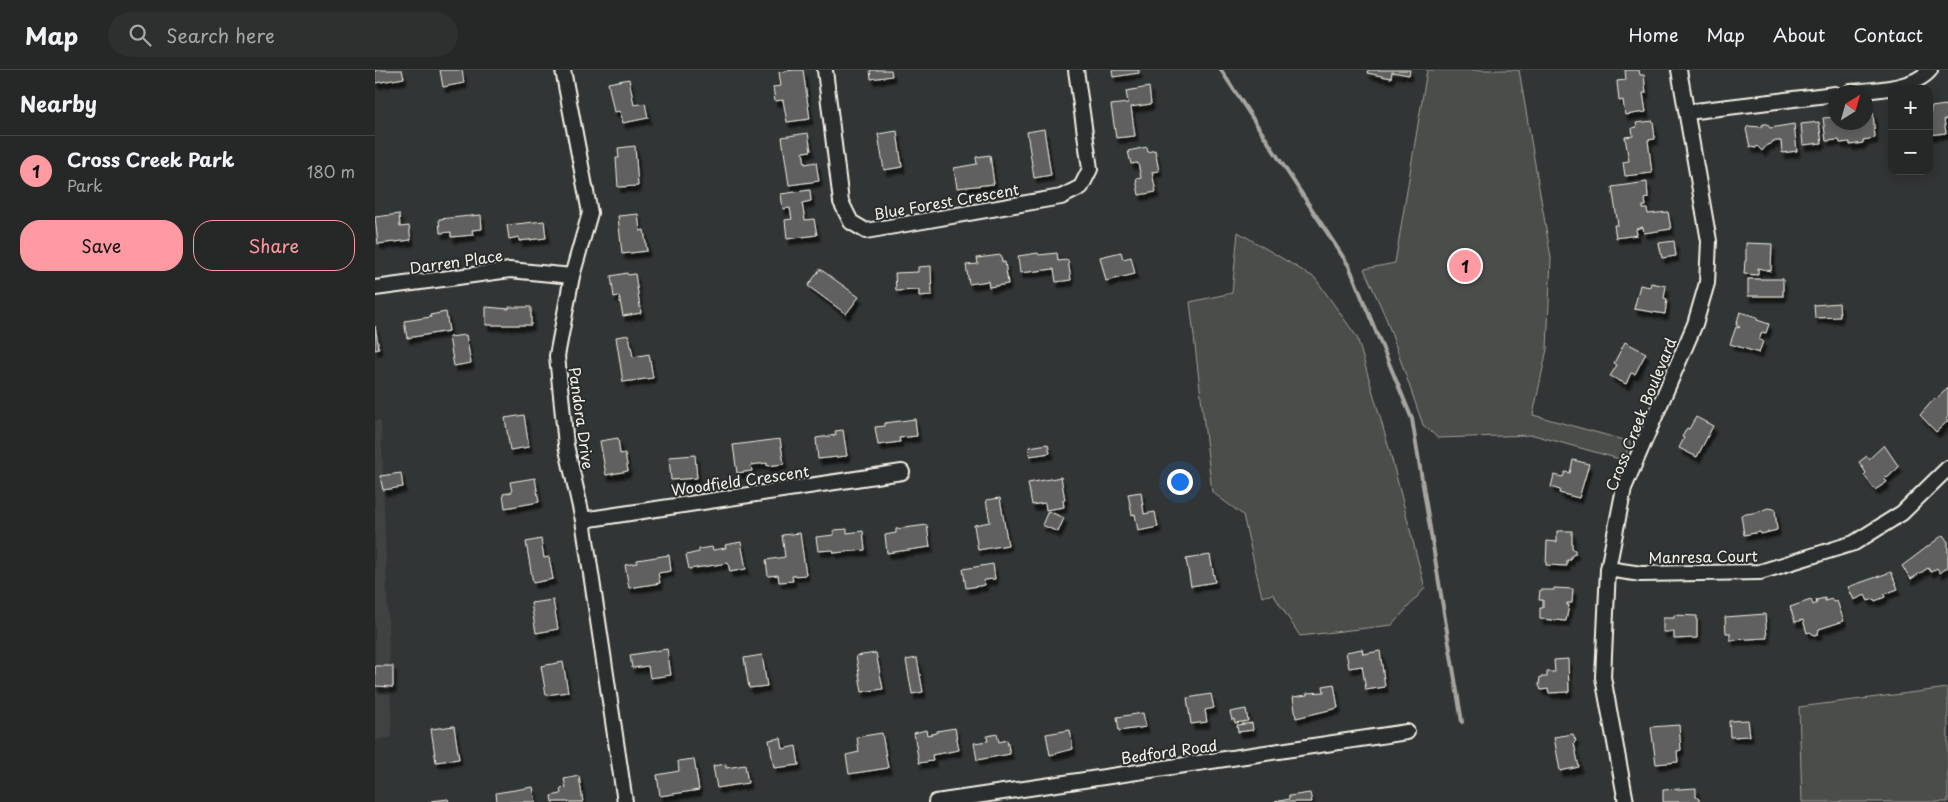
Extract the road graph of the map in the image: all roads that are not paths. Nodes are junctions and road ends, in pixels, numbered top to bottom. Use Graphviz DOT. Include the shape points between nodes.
graph roads {
  1 [pos="563,70"];
  2 [pos="825,70"];
  3 [pos="1076,70"];
  4 [pos="1679,70"];
  5 [pos="1930,70"];
  6 [pos="1873,89"];
  7 [pos="1828,95"];
  8 [pos="1687,112"];
  9 [pos="572,276"];
  10 [pos="375,288"];
  11 [pos="1948,468"];
  12 [pos="902,472"];
  13 [pos="583,520"];
  14 [pos="1608,569"];
  15 [pos="1407,732"];
  16 [pos="1019,796"];
  17 [pos="625,802"];
  18 [pos="936,802"];
  19 [pos="1626,802"];
  1 -- 9 [label="street, Pandora Drive" via="590,213"];
  2 -- 3 [label="street, Blue Forest Crescent" via="841,202 851,222 866,231 1061,197 1081,188 1090,170"];
  4 -- 8 [label="street, Cross Creek Boulevard"];
  5 -- 6 [label="street" via="1925,76 1894,87"];
  7 -- 8 [label="street"];
  8 -- 14 [label="street, Cross Creek Boulevard" via="1709,241 1707,283 1695,324 1624,488"];
  9 -- 10 [label="street, Darren Place" via="510,270"];
  9 -- 13 [label="street, Pandora Drive" via="557,356 566,445"];
  11 -- 14 [label="street, Manresa Court" via="1902,513 1855,543 1760,572 1641,574"];
  12 -- 13 [label="street, Woodfield Crescent"];
  13 -- 17 [label="street, Pandora Drive"];
  14 -- 19 [label="street, Cross Creek Boulevard" via="1603,677"];
  15 -- 16 [label="street, Bedford Road"];
  16 -- 18 [label="street, Bedford Road"];
}
